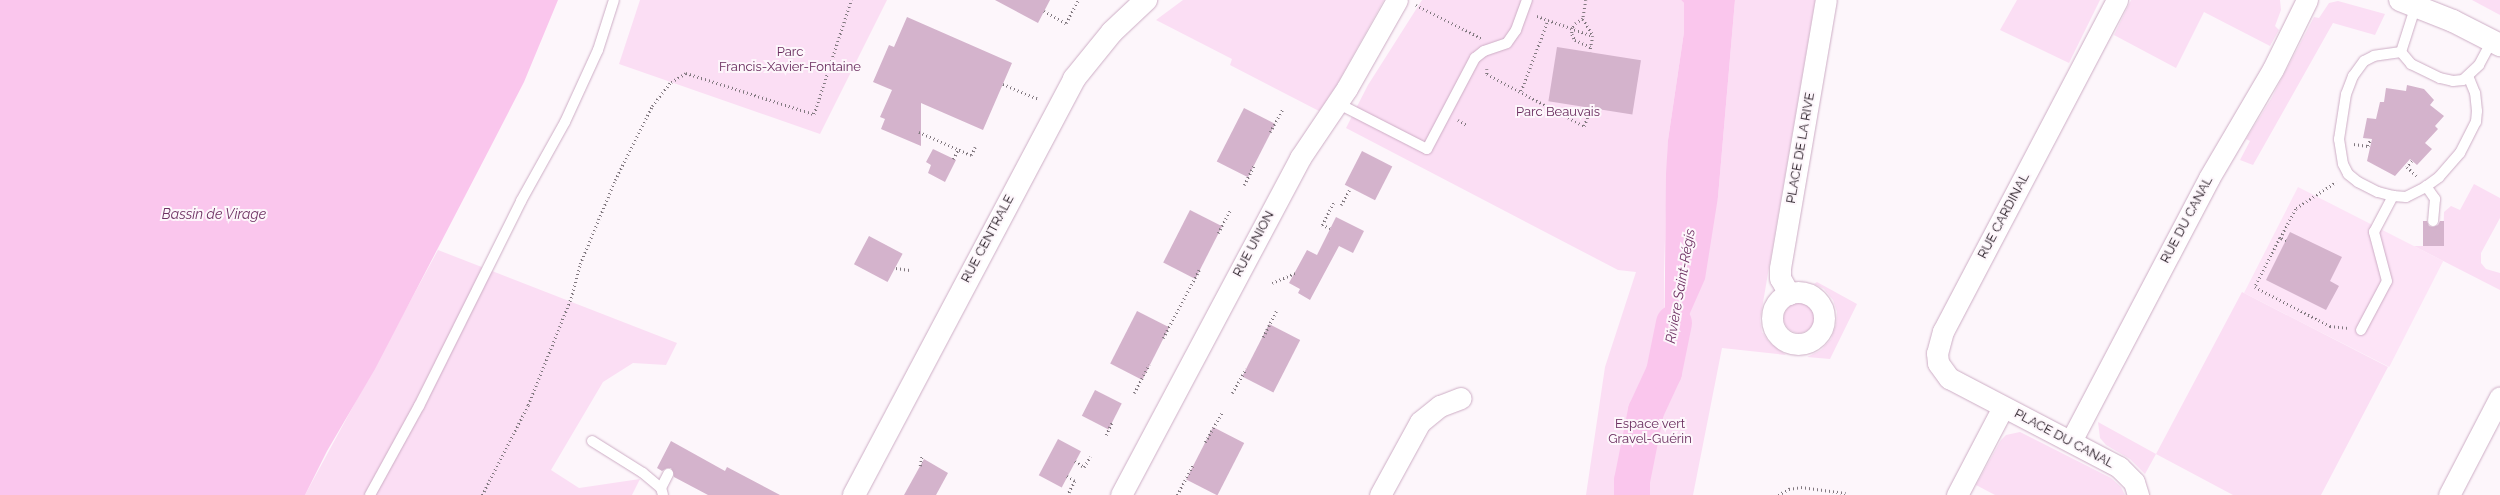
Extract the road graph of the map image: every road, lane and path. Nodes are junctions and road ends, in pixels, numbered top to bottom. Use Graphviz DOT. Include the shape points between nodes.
graph roads {
  1 [pos="614,0"];
  2 [pos="851,0"];
  3 [pos="1078,0"];
  4 [pos="1146,0"];
  5 [pos="1527,0"];
  6 [pos="1586,0"];
  7 [pos="1826,0"];
  8 [pos="2117,0"];
  9 [pos="2307,0"];
  10 [pos="1406,3"];
  11 [pos="2408,3"];
  12 [pos="1044,11"];
  13 [pos="1583,19"];
  14 [pos="1572,28"];
  15 [pos="1593,36"];
  16 [pos="1482,39"];
  17 [pos="2496,43"];
  18 [pos="1591,47"];
  19 [pos="1590,52"];
  20 [pos="2401,52"];
  21 [pos="1487,74"];
  22 [pos="2468,76"];
  23 [pos="1003,84"];
  24 [pos="1521,91"];
  25 [pos="1038,99"];
  26 [pos="1337,103"];
  27 [pos="1591,108"];
  28 [pos="1283,109"];
  29 [pos="919,132"];
  30 [pos="1270,132"];
  31 [pos="2370,139"];
  32 [pos="2362,145"];
  33 [pos="975,147"];
  34 [pos="958,150"];
  35 [pos="953,159"];
  36 [pos="2412,161"];
  37 [pos="1254,165"];
  38 [pos="2412,171"];
  39 [pos="2348,174"];
  40 [pos="1244,185"];
  41 [pos="2426,186"];
  42 [pos="1350,189"];
  43 [pos="2393,196"];
  44 [pos="1334,201"];
  45 [pos="1341,205"];
  46 [pos="1230,210"];
  47 [pos="2433,221"];
  48 [pos="1330,229"];
  49 [pos="1218,233"];
  50 [pos="2280,238"];
  51 [pos="2286,241"];
  52 [pos="896,268"];
  53 [pos="910,270"];
  54 [pos="1199,270"];
  55 [pos="1295,273"];
  56 [pos="1272,282"];
  57 [pos="1788,294"];
  58 [pos="1276,311"];
  59 [pos="2330,326"];
  60 [pos="2361,330"];
  61 [pos="1262,337"];
  62 [pos="1163,338"];
  63 [pos="1149,365"];
  64 [pos="1246,369"];
  65 [pos="1134,393"];
  66 [pos="1232,393"];
  67 [pos="2500,397"];
  68 [pos="1461,398"];
  69 [pos="2003,407"];
  70 [pos="1222,413"];
  71 [pos="1112,422"];
  72 [pos="1106,435"];
  73 [pos="592,441"];
  74 [pos="2071,441"];
  75 [pos="1205,442"];
  76 [pos="922,455"];
  77 [pos="1090,457"];
  78 [pos="1075,462"];
  79 [pos="1193,465"];
  80 [pos="920,466"];
  81 [pos="668,474"];
  82 [pos="1067,476"];
  83 [pos="662,492"];
  84 [pos="1846,493"];
  85 [pos="370,495"];
  86 [pos="482,495"];
  87 [pos="854,495"];
  88 [pos="1068,495"];
  89 [pos="1121,495"];
  90 [pos="1177,495"];
  91 [pos="1380,495"];
  92 [pos="1778,495"];
  93 [pos="1957,495"];
  94 [pos="2138,495"];
  95 [pos="2449,495"];
  1 -- 85 [label="lane" via="595,56 565,122 521,201 419,406"];
  2 -- 86 [label="path" via="814,114 686,73 671,82 652,106 615,180 580,264 571,298 528,405"];
  3 -- 12 [label="path" via="1066,23"];
  4 -- 87 [label="street, RUE CENTRALE" via="1108,37 1074,79"];
  5 -- 26 [label="lane" via="1516,30 1507,43 1484,51 1475,58 1427,149"];
  6 -- 13 [label="path"];
  7 -- 57 [label="street, PLACE DE LA RIVE" via="1780,268 1780,278"];
  8 -- 69 [label="street, RUE CARDINAL" via="1938,341 1938,363 1949,378"];
  9 -- 74 [label="street, RUE DU CANAL" via="2273,69 2209,178"];
  10 -- 16 [label="path" via="1479,35"];
  10 -- 26 [label="street, RUE UNION"];
  11 -- 17 [label="street"];
  11 -- 20 [label="lane"];
  13 -- 14 [label="path"];
  13 -- 15 [label="path"];
  14 -- 15 [label="path"];
  14 -- 18 [label="path" via="1575,40"];
  14 -- 24 [label="path" via="1548,20"];
  15 -- 18 [label="path"];
  17 -- 22 [label="lane"];
  18 -- 19 [label="path"];
  20 -- 22 [label="lane" via="2411,64 2440,78 2453,81 2463,80"];
  20 -- 39 [label="lane" via="2374,56 2364,61 2353,76 2346,94 2339,139 2343,164"];
  21 -- 24 [label="path"];
  22 -- 41 [label="lane" via="2475,93 2476,122 2460,152 2439,177"];
  23 -- 25 [label="path"];
  24 -- 27 [label="path" via="1584,126"];
  26 -- 89 [label="street, RUE UNION" via="1292,171"];
  28 -- 30 [label="path"];
  29 -- 34 [label="path"];
  31 -- 32 [label="path" via="2368,146"];
  33 -- 34 [label="path" via="971,155"];
  34 -- 35 [label="path"];
  36 -- 38 [label="path" via="2407,166"];
  37 -- 40 [label="path"];
  39 -- 43 [label="lane" via="2358,182"];
  39 -- 50 [label="path" via="2296,208"];
  41 -- 43 [label="lane" via="2406,197"];
  41 -- 47 [label="lane" via="2435,199"];
  42 -- 45 [label="path"];
  43 -- 60 [label="lane" via="2374,232 2387,281"];
  44 -- 48 [label="path" via="1322,225"];
  46 -- 49 [label="path"];
  50 -- 51 [label="path"];
  50 -- 59 [label="path" via="2255,287"];
  52 -- 53 [label="path"];
  54 -- 62 [label="path"];
  55 -- 56 [label="path"];
  58 -- 61 [label="path"];
  63 -- 65 [label="path"];
  64 -- 66 [label="path"];
  67 -- 95 [label="street"];
  68 -- 91 [label="street" via="1440,406 1420,422"];
  69 -- 74 [label="street, PLACE DU CANAL"];
  69 -- 93 [label="street, PLACE DU CANAL"];
  70 -- 75 [label="path"];
  71 -- 72 [label="path"];
  73 -- 83 [label="lane" via="643,473"];
  74 -- 94 [label="street, PLACE DU CANAL" via="2127,474 2134,482"];
  76 -- 80 [label="path"];
  77 -- 78 [label="path" via="1084,467"];
  79 -- 90 [label="path"];
  81 -- 83 [label="lane"];
  82 -- 88 [label="path" via="1075,481"];
  84 -- 92 [label="path" via="1801,487 1790,488"];
}
